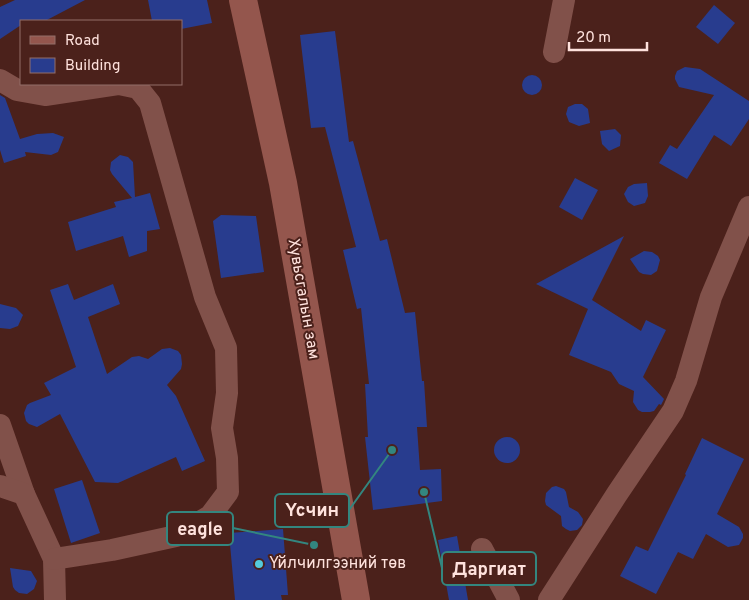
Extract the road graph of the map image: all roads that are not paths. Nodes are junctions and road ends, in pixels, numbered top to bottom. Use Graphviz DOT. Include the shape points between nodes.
graph roads {
  1 [pos="243,0"];
  2 [pos="564,0"];
  3 [pos="554,52"];
  4 [pos="0,80"];
  5 [pos="111,85"];
  6 [pos="123,85"];
  7 [pos="749,207"];
  8 [pos="0,425"];
  9 [pos="0,486"];
  10 [pos="24,494"];
  11 [pos="482,549"];
  12 [pos="54,559"];
  13 [pos="55,600"];
  14 [pos="356,600"];
  15 [pos="509,600"];
  16 [pos="549,600"];
  1 -- 14 [label="main road, Хувьсгалын зам" via="283,183"];
  2 -- 3 [label="street"];
  4 -- 5 [label="street" via="17,90 45,95"];
  6 -- 12 [label="street" via="138,88 150,103 205,297 226,348 228,393 222,428 228,492 210,516 176,536"];
  7 -- 16 [label="street" via="710,297 686,381 673,411"];
  8 -- 10 [label="street"];
  9 -- 10 [label="street"];
  10 -- 12 [label="street"];
  11 -- 15 [label="street"];
  12 -- 13 [label="street"];
}
